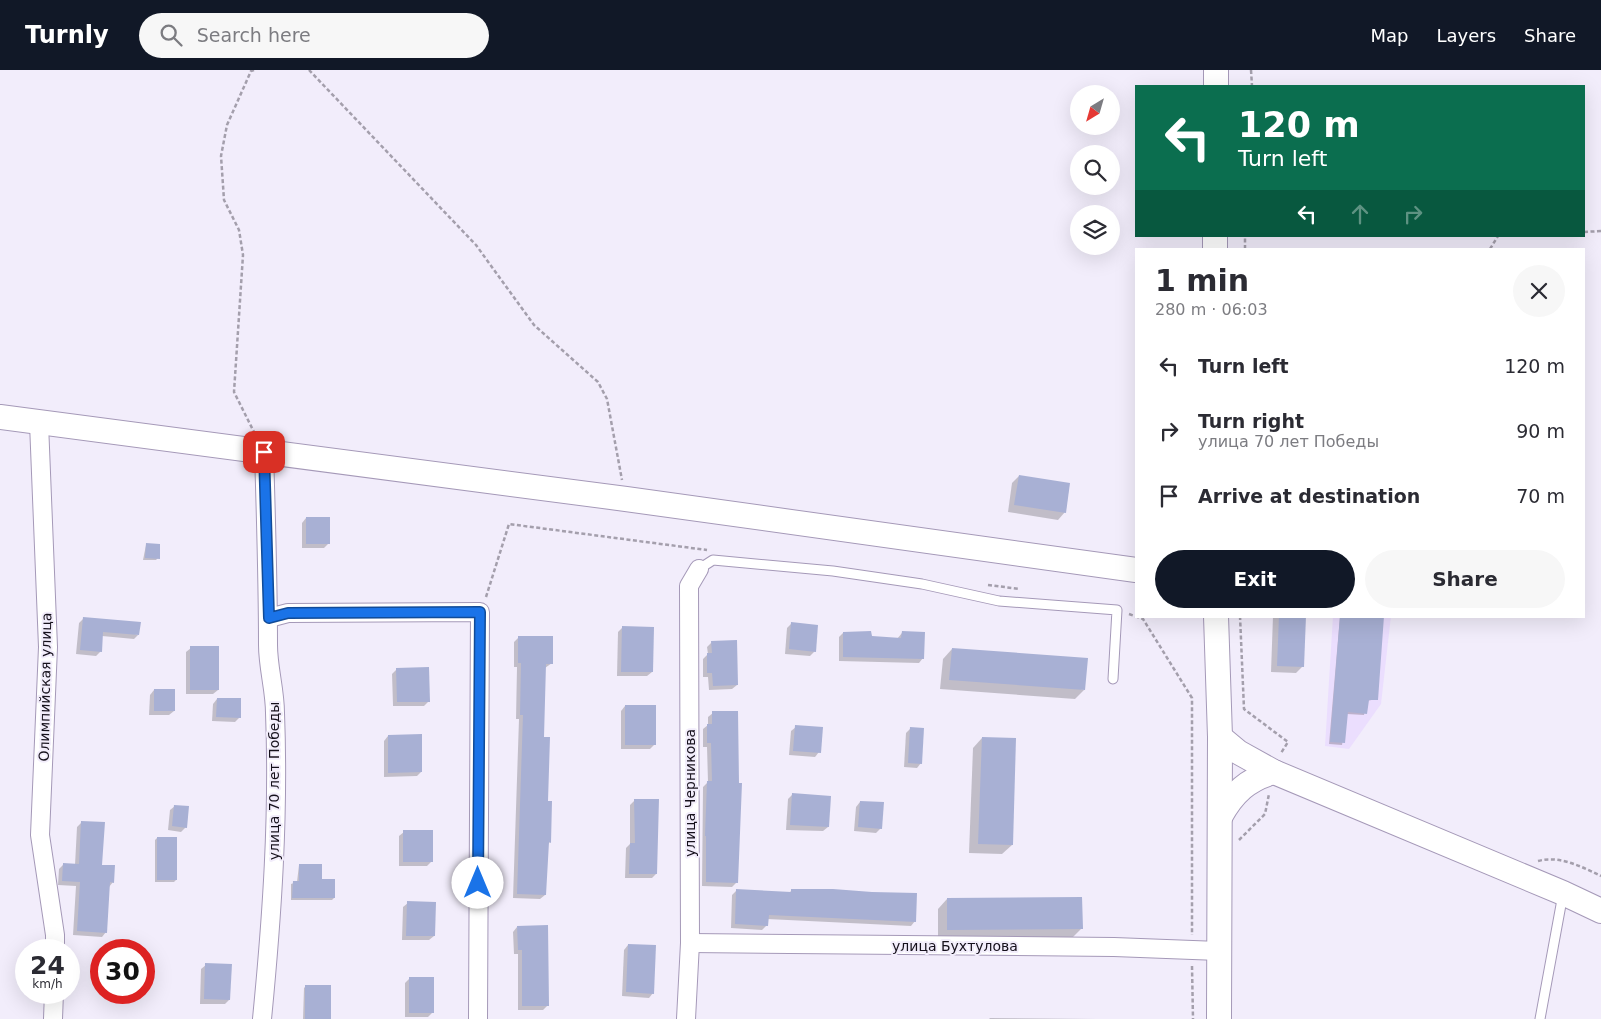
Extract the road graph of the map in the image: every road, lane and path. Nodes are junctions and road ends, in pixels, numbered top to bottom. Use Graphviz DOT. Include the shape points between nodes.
graph roads {
  1 [pos="254,70"];
  2 [pos="309,70"];
  3 [pos="1216,70"];
  4 [pos="1251,70"];
  5 [pos="1216,85"];
  6 [pos="1252,85"];
  7 [pos="1601,231"];
  8 [pos="1585,232"];
  9 [pos="1497,237"];
  10 [pos="1491,248"];
  11 [pos="0,417"];
  12 [pos="40,423"];
  13 [pos="264,452"];
  14 [pos="626,498"];
  15 [pos="699,569"];
  16 [pos="1135,570"];
  17 [pos="1117,610"];
  18 [pos="1135,616"];
  19 [pos="269,618"];
  20 [pos="1140,618"];
  21 [pos="1216,618"];
  22 [pos="1240,618"];
  23 [pos="1113,679"];
  24 [pos="1220,737"];
  25 [pos="1274,772"];
  26 [pos="1220,816"];
  27 [pos="1234,845"];
  28 [pos="1507,870"];
  29 [pos="1601,876"];
  30 [pos="1563,893"];
  31 [pos="1601,911"];
  32 [pos="55,939"];
  33 [pos="690,943"];
  34 [pos="1219,951"];
  35 [pos="1192,952"];
  36 [pos="54,1004"];
  37 [pos="53,1019"];
  38 [pos="262,1019"];
  39 [pos="478,1019"];
  40 [pos="686,1019"];
  41 [pos="1193,1019"];
  42 [pos="1219,1019"];
  43 [pos="1540,1019"];
  1 -- 13 [label="path" via="228,125 221,156 224,200 239,230 244,255 234,392"];
  2 -- 14 [label="path" via="476,245 534,325 598,382 608,399"];
  3 -- 5 [label="main road"];
  4 -- 6 [label="path"];
  7 -- 8 [label="path"];
  9 -- 10 [label="path"];
  11 -- 12 [label="main road"];
  12 -- 13 [label="main road"];
  12 -- 32 [label="street, Олимпийская улица" via="48,646 40,835"];
  13 -- 14 [label="main road"];
  13 -- 19 [label="street, улица 70 лет Победы"];
  14 -- 16 [label="main road"];
  15 -- 17 [label="lane" via="713,560 833,571 922,584 999,601"];
  15 -- 33 [label="street, улица Черникова" via="690,586"];
  17 -- 18 [label="path"];
  17 -- 23 [label="lane"];
  19 -- 38 [label="street, улица 70 лет Победы" via="268,646 275,711 276,807 273,897"];
  19 -- 39 [label="street" via="288,613 480,612"];
  20 -- 35 [label="path" via="1192,698"];
  21 -- 24 [label="main road"];
  22 -- 25 [label="path" via="1244,709 1288,742"];
  24 -- 25 [label="main road" via="1238,752"];
  24 -- 26 [label="main road"];
  25 -- 26 [label="main road" via="1243,786"];
  25 -- 27 [label="path" via="1265,814"];
  25 -- 28 [label="main road"];
  26 -- 34 [label="main road"];
  28 -- 29 [label="path" via="1542,860 1557,860"];
  28 -- 30 [label="main road"];
  30 -- 31 [label="main road"];
  30 -- 43 [label="lane"];
  33 -- 35 [label="street, улица Бухтулова" via="1114,947"];
  33 -- 40 [label="street, улица Черникова"];
  34 -- 35 [label="street, улица Бухтулова"];
  34 -- 42 [label="main road"];
  35 -- 41 [label="path"];
  36 -- 37 [label="street"];
}
